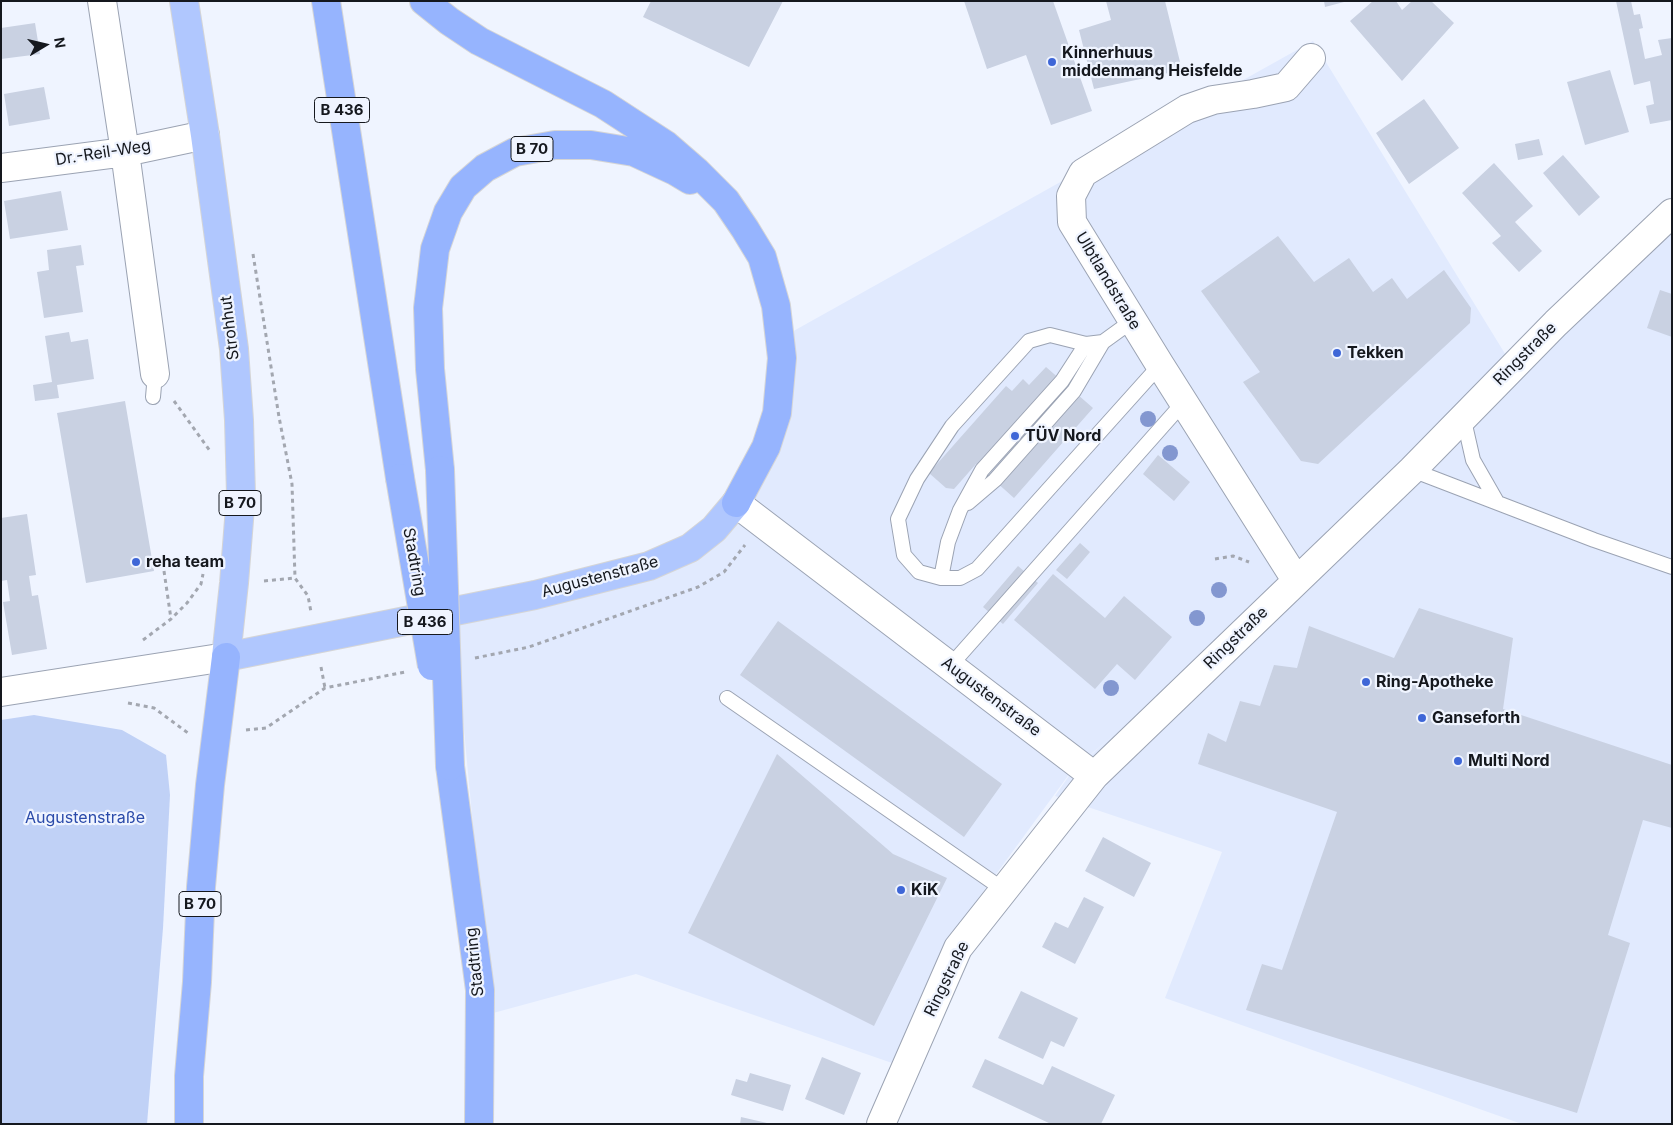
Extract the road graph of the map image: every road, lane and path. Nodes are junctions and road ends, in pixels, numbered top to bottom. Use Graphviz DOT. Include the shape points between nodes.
graph roads {
  1 [pos="102,1"];
  2 [pos="184,1"];
  3 [pos="326,1"];
  4 [pos="424,1"];
  5 [pos="1311,58"];
  6 [pos="205,135"];
  7 [pos="125,152"];
  8 [pos="1,168"];
  9 [pos="726,201"];
  10 [pos="1672,213"];
  11 [pos="252,251"];
  12 [pos="1132,321"];
  13 [pos="1104,342"];
  14 [pos="1086,344"];
  15 [pos="1160,366"];
  16 [pos="154,385"];
  17 [pos="1183,403"];
  18 [pos="1463,416"];
  19 [pos="215,458"];
  20 [pos="1412,470"];
  21 [pos="1497,502"];
  22 [pos="736,503"];
  23 [pos="960,510"];
  24 [pos="762,522"];
  25 [pos="1232,556"];
  26 [pos="1215,558"];
  27 [pos="1672,568"];
  28 [pos="164,571"];
  29 [pos="941,578"];
  30 [pos="1296,580"];
  31 [pos="201,584"];
  32 [pos="308,596"];
  33 [pos="172,620"];
  34 [pos="142,641"];
  35 [pos="226,657"];
  36 [pos="471,659"];
  37 [pos="950,666"];
  38 [pos="412,670"];
  39 [pos="1,692"];
  40 [pos="727,698"];
  41 [pos="154,708"];
  42 [pos="266,728"];
  43 [pos="190,735"];
  44 [pos="450,766"];
  45 [pos="1094,776"];
  46 [pos="1004,890"];
  47 [pos="480,990"];
  48 [pos="189,1124"];
  49 [pos="463,1124"];
  50 [pos="479,1124"];
  51 [pos="881,1124"];
  1 -- 7 [label="street"];
  2 -- 6 [label="main road, Strohhut / B 70"];
  3 -- 44 [label="highway, Stadtring / B 436, bridge" via="400,478"];
  4 -- 9 [label="highway" via="479,41 603,104 666,145"];
  5 -- 12 [label="street, Ulbtlandstraße" via="1286,87 1212,100 1187,109 1083,173 1071,196 1072,222"];
  6 -- 7 [label="street, Dr.-Reil-Weg"];
  6 -- 35 [label="main road, Strohhut / B 70" via="234,349 240,420 241,495"];
  7 -- 8 [label="street, Dr.-Reil-Weg"];
  7 -- 16 [label="street"];
  9 -- 22 [label="highway, B 70" via="762,257 776,306 782,358 777,413 766,447"];
  9 -- 44 [label="highway, B 70, bridge" via="675,170 634,152 591,145 555,145 514,152 485,168 463,187 448,212 435,249 428,308 440,470"];
  10 -- 18 [label="street, Ringstraße"];
  11 -- 32 [label="path" via="292,484 295,578"];
  12 -- 13 [label="lane"];
  12 -- 15 [label="street, Ulbtlandstraße"];
  13 -- 14 [label="lane"];
  13 -- 23 [label="lane" via="1074,391 995,480"];
  14 -- 23 [label="lane" via="1062,381 982,470"];
  14 -- 29 [label="lane" via="1050,335 1029,341 952,426 917,479 898,519 904,555 919,572"];
  15 -- 17 [label="street, Ulbtlandstraße"];
  15 -- 29 [label="lane" via="977,569 960,578"];
  16 -- 19 [label="path"];
  17 -- 30 [label="street, Ulbtlandstraße"];
  17 -- 37 [label="lane"];
  18 -- 20 [label="street, Ringstraße"];
  18 -- 21 [label="lane" via="1473,460"];
  20 -- 21 [label="lane"];
  20 -- 30 [label="street, Ringstraße"];
  21 -- 27 [label="lane"];
  22 -- 24 [label="street, Augustenstraße"];
  22 -- 35 [label="main road, Augustenstraße / B 70" via="714,529 690,548 649,566 535,595"];
  23 -- 29 [label="lane" via="948,542"];
  24 -- 36 [label="path" via="724,572 698,586 529,647"];
  24 -- 37 [label="street, Augustenstraße"];
  25 -- 26 [label="path"];
  28 -- 33 [label="path"];
  30 -- 45 [label="street, Ringstraße"];
  31 -- 33 [label="path"];
  33 -- 34 [label="path"];
  35 -- 39 [label="street, Augustenstraße"];
  35 -- 48 [label="highway, B 70" via="201,887"];
  37 -- 45 [label="street, Augustenstraße"];
  38 -- 42 [label="path" via="325,688"];
  40 -- 46 [label="lane"];
  41 -- 43 [label="path"];
  44 -- 47 [label="highway, Stadtring / B 70"];
  45 -- 46 [label="street, Ringstraße"];
  46 -- 51 [label="street, Ringstraße" via="958,948"];
  47 -- 49 [label="highway"];
  47 -- 50 [label="highway, Stadtring / B 70"];
}
